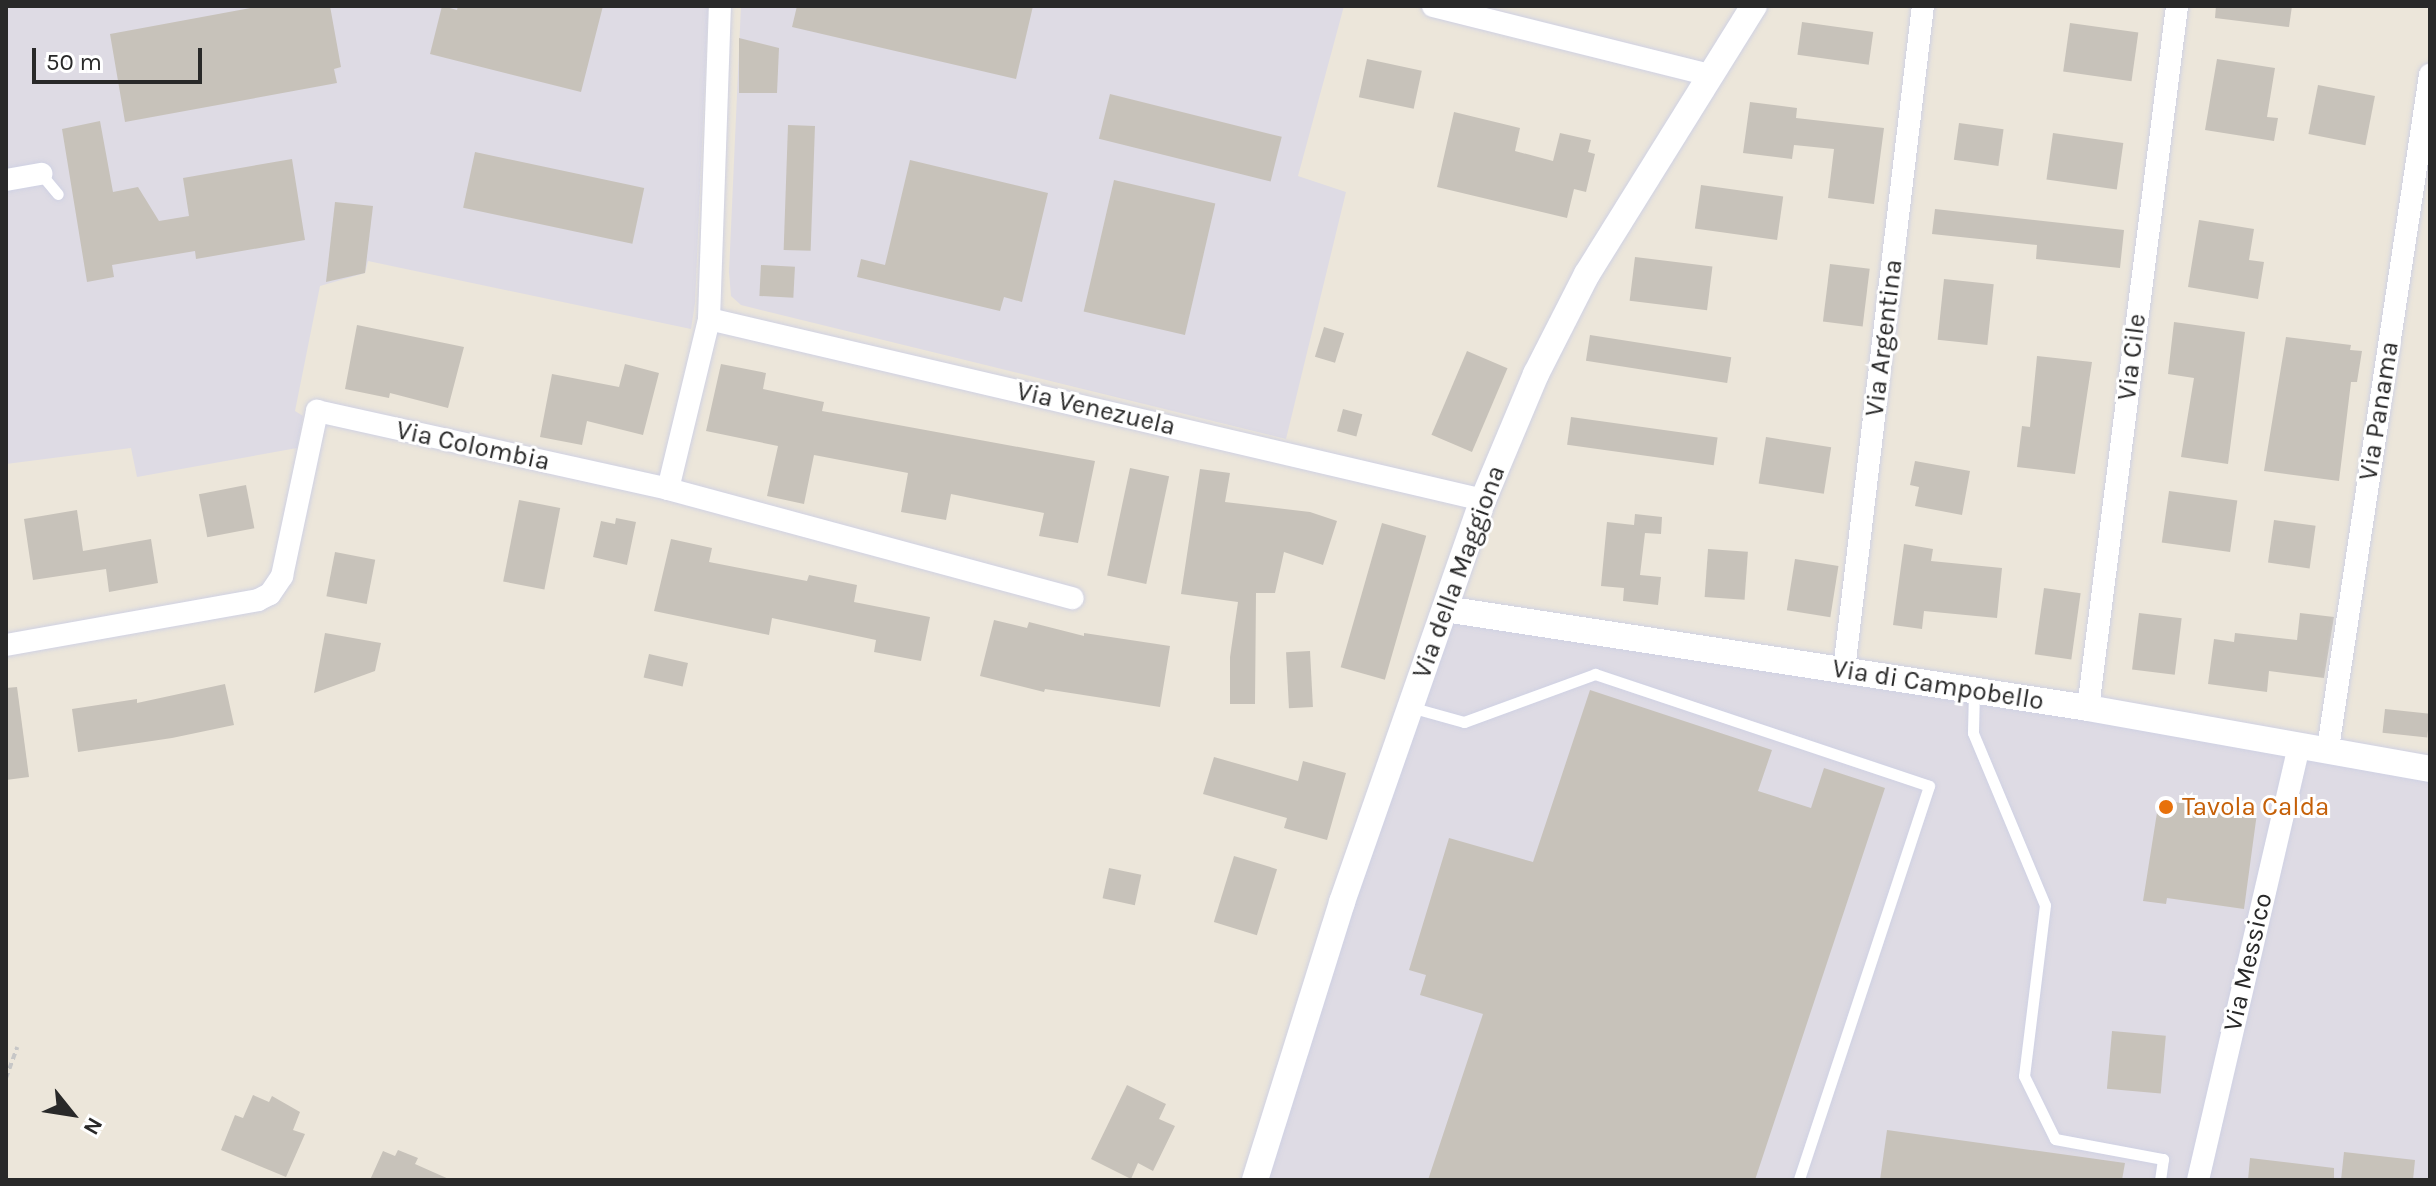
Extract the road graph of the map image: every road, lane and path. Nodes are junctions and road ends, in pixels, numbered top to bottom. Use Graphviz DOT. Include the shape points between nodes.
graph roads {
  1 [pos="720,6"];
  2 [pos="1433,6"];
  3 [pos="1754,6"];
  4 [pos="1923,6"];
  5 [pos="2177,6"];
  6 [pos="1710,75"];
  7 [pos="2430,75"];
  8 [pos="41,174"];
  9 [pos="6,180"];
  10 [pos="58,194"];
  11 [pos="709,319"];
  12 [pos="668,489"];
  13 [pos="1483,500"];
  14 [pos="1073,598"];
  15 [pos="1445,609"];
  16 [pos="6,645"];
  17 [pos="1844,670"];
  18 [pos="1974,690"];
  19 [pos="1410,707"];
  20 [pos="2088,708"];
  21 [pos="2299,745"];
  22 [pos="2328,748"];
  23 [pos="2430,769"];
  24 [pos="17,1047"];
  25 [pos="6,1078"];
  26 [pos="1255,1180"];
  27 [pos="1799,1180"];
  28 [pos="2160,1180"];
  29 [pos="2198,1180"];
  1 -- 11 [label="street"];
  2 -- 6 [label="street"];
  3 -- 6 [label="street, Via della Maggiona"];
  4 -- 17 [label="street, Via Argentina"];
  5 -- 20 [label="street, Via Cile"];
  6 -- 13 [label="street, Via della Maggiona" via="1567,309"];
  7 -- 22 [label="street, Via Panama"];
  8 -- 9 [label="street"];
  8 -- 10 [label="lane"];
  11 -- 12 [label="street"];
  11 -- 13 [label="street, Via Venezuela"];
  12 -- 14 [label="street, Via Colombia"];
  12 -- 16 [label="street, Via Colombia" via="317,411 282,576 270,594"];
  13 -- 15 [label="street, Via della Maggiona"];
  15 -- 17 [label="street, Via di Campobello"];
  15 -- 19 [label="street, Via della Maggiona"];
  17 -- 18 [label="street, Via di Campobello"];
  18 -- 20 [label="street, Via di Campobello"];
  18 -- 28 [label="lane" via="1973,733 2045,905 2024,1076 2055,1139 2163,1159"];
  19 -- 26 [label="street, Via della Maggiona"];
  19 -- 27 [label="lane" via="1464,722 1595,674 1929,786"];
  20 -- 21 [label="street, Via di Campobello"];
  21 -- 22 [label="street, Via di Campobello"];
  21 -- 29 [label="street, Via Messico"];
  22 -- 23 [label="street, Via di Campobello"];
  24 -- 25 [label="path"];
}
